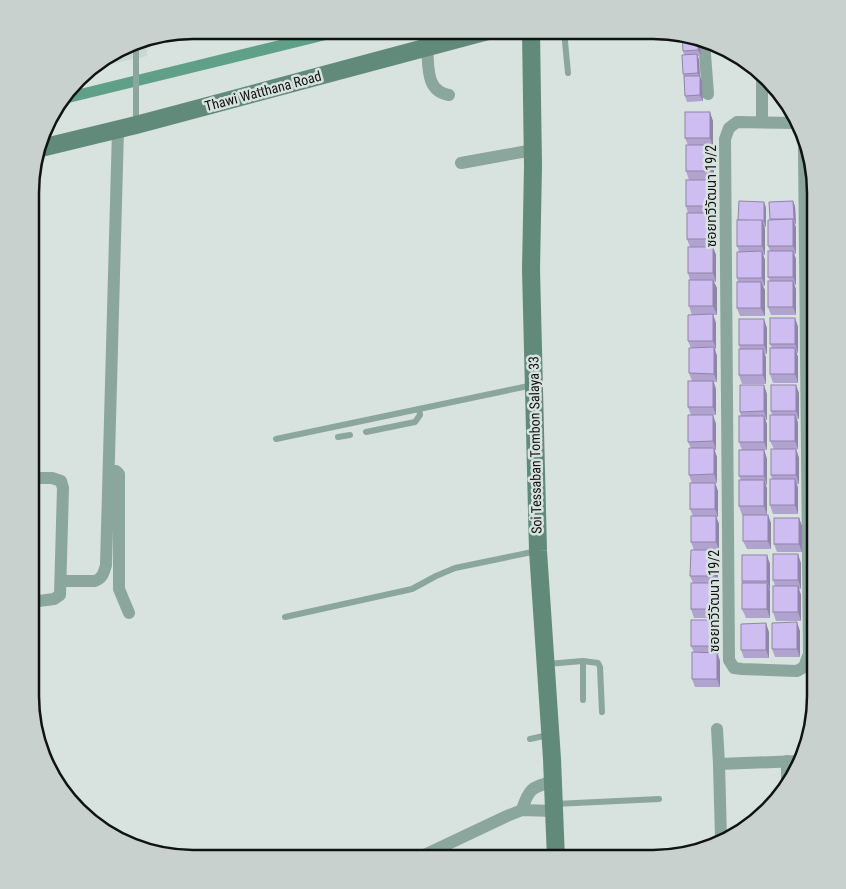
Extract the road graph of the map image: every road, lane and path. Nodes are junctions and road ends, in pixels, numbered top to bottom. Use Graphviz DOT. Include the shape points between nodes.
graph roads {
  1 [pos="458,39"];
  2 [pos="530,39"];
  3 [pos="565,39"];
  4 [pos="427,47"];
  5 [pos="704,48"];
  6 [pos="136,49"];
  7 [pos="568,73"];
  8 [pos="762,84"];
  9 [pos="708,94"];
  10 [pos="449,95"];
  11 [pos="762,122"];
  12 [pos="790,123"];
  13 [pos="136,126"];
  14 [pos="118,130"];
  15 [pos="46,147"];
  16 [pos="533,150"];
  17 [pos="461,163"];
  18 [pos="804,163"];
  19 [pos="534,385"];
  20 [pos="419,409"];
  21 [pos="366,432"];
  22 [pos="350,435"];
  23 [pos="338,437"];
  24 [pos="276,439"];
  25 [pos="807,452"];
  26 [pos="109,471"];
  27 [pos="39,478"];
  28 [pos="538,551"];
  29 [pos="62,581"];
  30 [pos="39,601"];
  31 [pos="130,613"];
  32 [pos="285,617"];
  33 [pos="807,659"];
  34 [pos="583,661"];
  35 [pos="546,664"];
  36 [pos="583,700"];
  37 [pos="602,712"];
  38 [pos="717,729"];
  39 [pos="550,734"];
  40 [pos="530,739"];
  41 [pos="793,761"];
  42 [pos="719,764"];
  43 [pos="552,782"];
  44 [pos="659,799"];
  45 [pos="554,808"];
  46 [pos="522,810"];
  47 [pos="721,834"];
  48 [pos="435,850"];
  49 [pos="556,850"];
  1 -- 4 [label="street, Thawi Watthana Road"];
  2 -- 16 [label="street, Soi Tessaban Tombon Salaya 33"];
  3 -- 7 [label="lane"];
  4 -- 10 [label="street" via="431,82 441,94"];
  4 -- 13 [label="street, Thawi Watthana Road"];
  5 -- 9 [label="street"];
  6 -- 13 [label="lane"];
  8 -- 11 [label="street"];
  11 -- 12 [label="street, ซอยทวีวัฒนา 19/2"];
  11 -- 33 [label="street, ซอยทวีวัฒนา 19/2" via="737,122 729,128 725,139 729,660 734,668 798,671"];
  13 -- 14 [label="street, Thawi Watthana Road"];
  14 -- 15 [label="street, Thawi Watthana Road"];
  14 -- 26 [label="street"];
  16 -- 17 [label="street"];
  16 -- 19 [label="street, Soi Tessaban Tombon Salaya 33" via="531,270"];
  18 -- 25 [label="street, ซอยทวีวัฒนา 19/2"];
  19 -- 20 [label="lane"];
  19 -- 28 [label="street, Soi Tessaban Tombon Salaya 33"];
  20 -- 21 [label="lane" via="420,415 415,422"];
  20 -- 24 [label="lane"];
  22 -- 23 [label="lane"];
  26 -- 29 [label="street" via="104,574 95,581"];
  26 -- 31 [label="street" via="119,474 119,589"];
  27 -- 29 [label="street" via="61,480 63,488"];
  28 -- 32 [label="lane" via="455,568 412,588"];
  28 -- 35 [label="street, Soi Tessaban Tombon Salaya 33"];
  29 -- 30 [label="street" via="60,595"];
  34 -- 35 [label="lane"];
  34 -- 36 [label="lane"];
  34 -- 37 [label="lane" via="594,661 600,667"];
  35 -- 39 [label="street, Soi Tessaban Tombon Salaya 33"];
  38 -- 42 [label="street"];
  39 -- 40 [label="lane"];
  39 -- 43 [label="street, Soi Tessaban Tombon Salaya 33"];
  41 -- 42 [label="street"];
  42 -- 47 [label="street"];
  43 -- 45 [label="street, Soi Tessaban Tombon Salaya 33"];
  43 -- 46 [label="street" via="536,785 530,790"];
  44 -- 45 [label="lane"];
  45 -- 46 [label="street"];
  45 -- 49 [label="street, Soi Tessaban Tombon Salaya 33"];
  46 -- 48 [label="street"];
}
